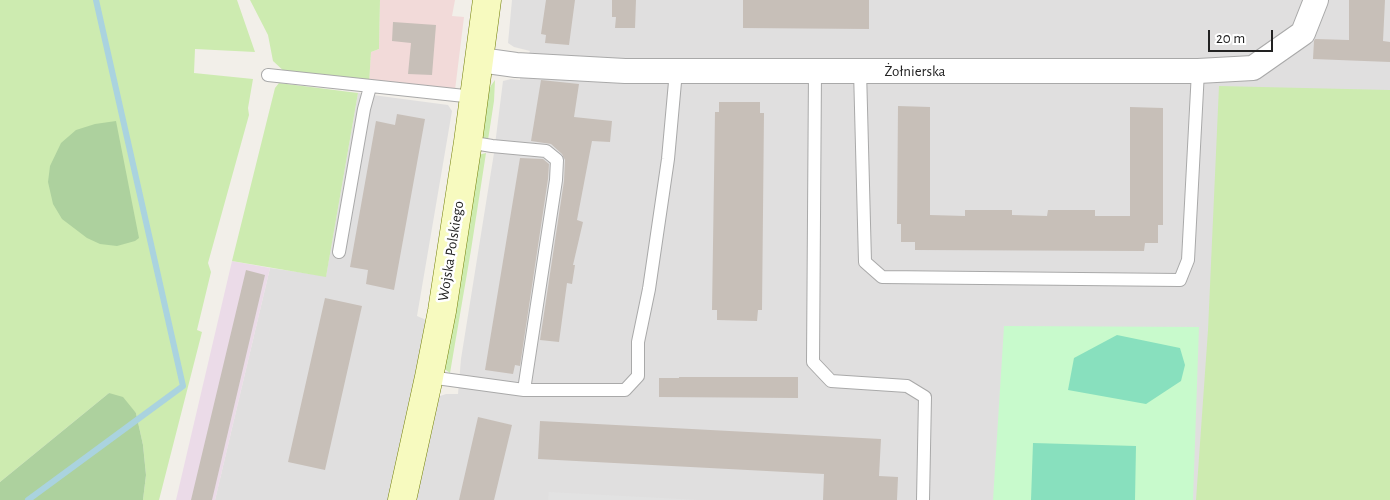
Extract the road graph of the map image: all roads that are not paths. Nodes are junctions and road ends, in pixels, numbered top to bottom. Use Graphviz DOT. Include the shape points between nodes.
graph roads {
  1 [pos="487,0"];
  2 [pos="1316,0"];
  3 [pos="480,60"];
  4 [pos="860,70"];
  5 [pos="816,71"];
  6 [pos="1198,71"];
  7 [pos="676,72"];
  8 [pos="268,75"];
  9 [pos="370,87"];
  10 [pos="474,97"];
  11 [pos="468,142"];
  12 [pos="339,252"];
  13 [pos="429,377"];
  14 [pos="524,390"];
  15 [pos="402,500"];
  16 [pos="923,500"];
  1 -- 3 [label="street, Wojska Polskiego"];
  2 -- 6 [label="street, Żołnierska" via="1303,34 1253,68"];
  3 -- 7 [label="street, Żołnierska" via="526,66"];
  3 -- 10 [label="street, Wojska Polskiego"];
  4 -- 5 [label="street, Żołnierska"];
  4 -- 6 [label="street, Żołnierska"];
  4 -- 6 [label="lane" via="865,262 882,277 1180,280 1188,260"];
  5 -- 7 [label="street, Żołnierska"];
  5 -- 16 [label="lane" via="813,362 831,381 907,386 925,397"];
  7 -- 14 [label="lane" via="668,158 638,342 638,376 625,390"];
  8 -- 9 [label="lane"];
  9 -- 10 [label="lane"];
  9 -- 12 [label="lane"];
  10 -- 11 [label="street, Wojska Polskiego"];
  11 -- 13 [label="street, Wojska Polskiego"];
  11 -- 14 [label="lane" via="546,151 557,160"];
  13 -- 14 [label="lane"];
  13 -- 15 [label="street, Wojska Polskiego"];
}
